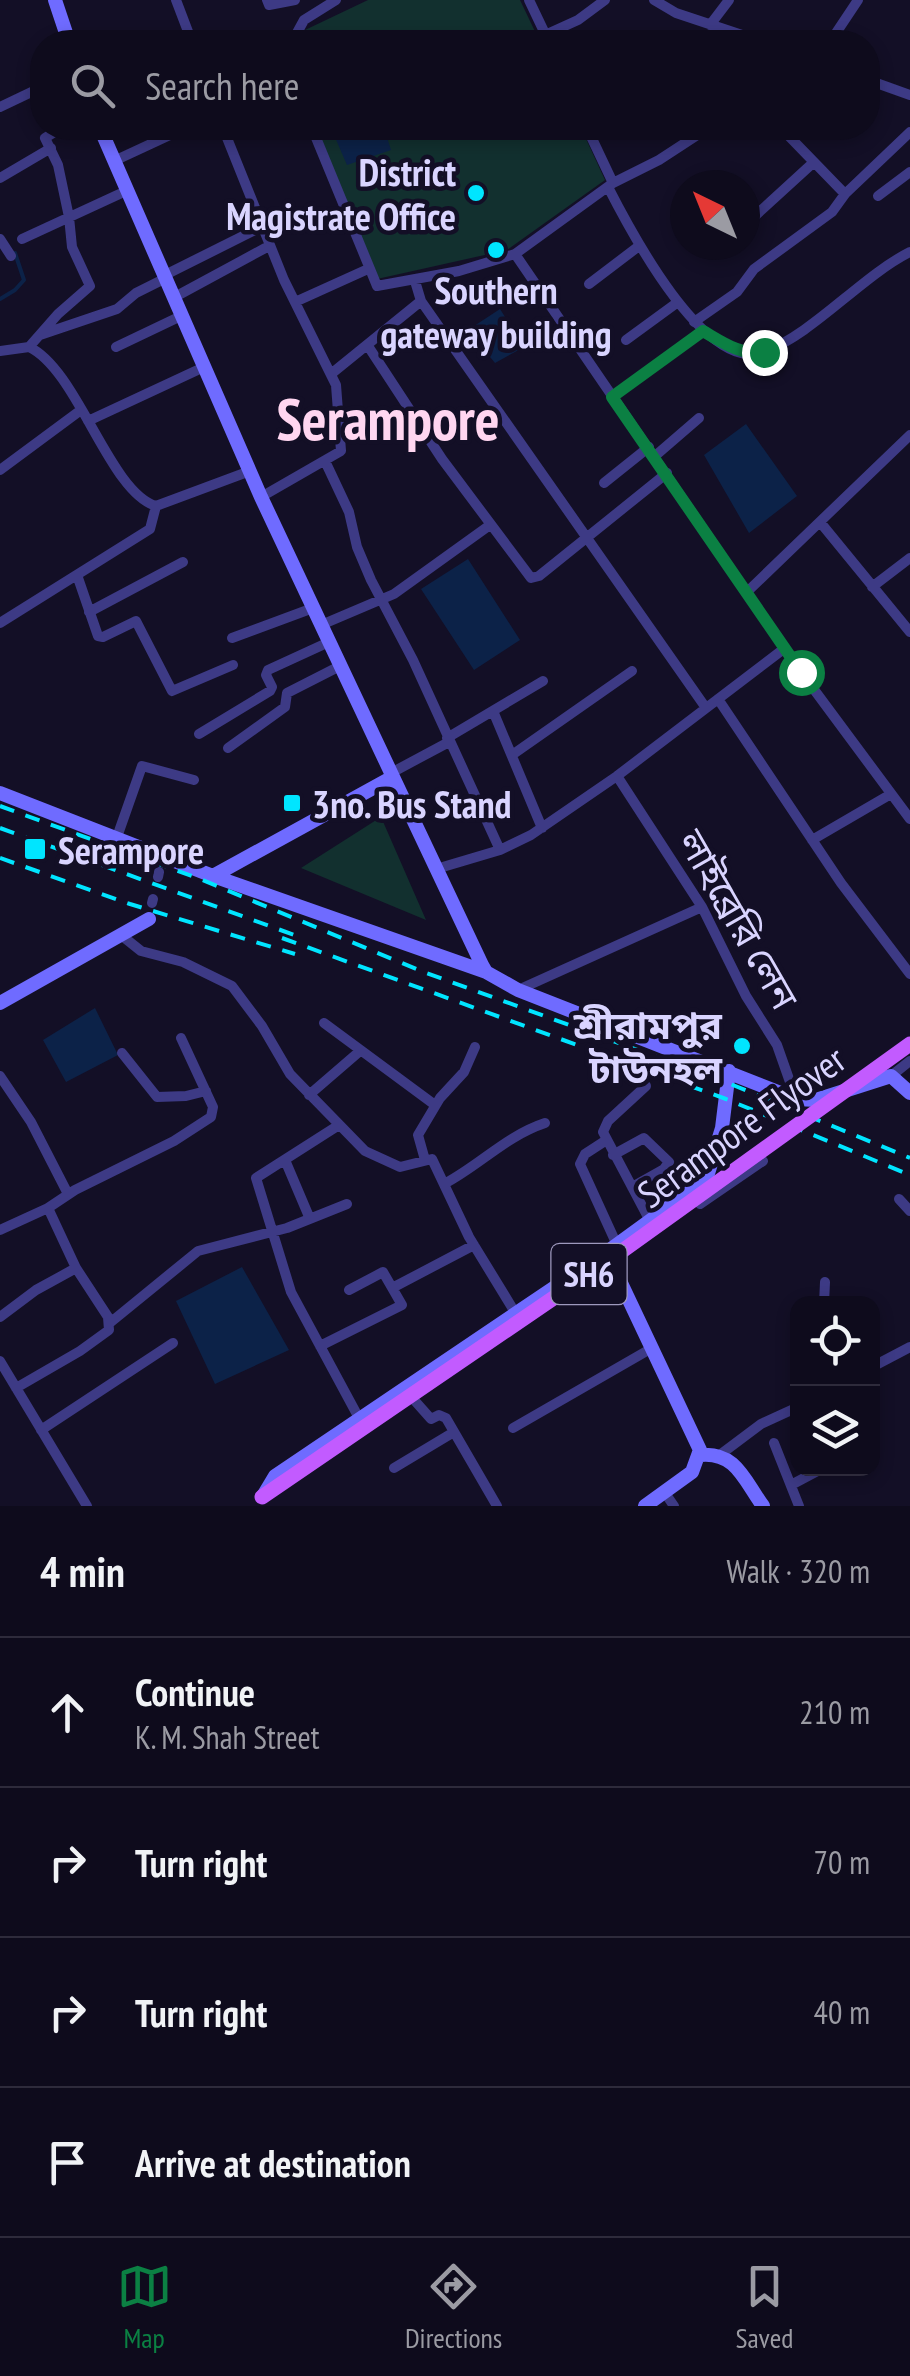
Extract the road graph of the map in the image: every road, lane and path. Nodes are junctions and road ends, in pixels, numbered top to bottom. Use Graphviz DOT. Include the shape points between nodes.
graph roads {
  1 [pos="55,0"];
  2 [pos="176,0"];
  3 [pos="267,0"];
  4 [pos="295,0"];
  5 [pos="336,0"];
  6 [pos="530,0"];
  7 [pos="605,0"];
  8 [pos="654,0"];
  9 [pos="729,0"];
  10 [pos="858,0"];
  11 [pos="710,25"];
  12 [pos="65,30"];
  13 [pos="187,30"];
  14 [pos="299,30"];
  15 [pos="543,30"];
  16 [pos="562,30"];
  17 [pos="725,30"];
  18 [pos="838,30"];
  19 [pos="880,84"];
  20 [pos="30,93"];
  21 [pos="910,94"];
  22 [pos="0,107"];
  23 [pos="910,132"];
  24 [pos="48,140"];
  25 [pos="105,140"];
  26 [pos="158,140"];
  27 [pos="227,140"];
  28 [pos="317,140"];
  29 [pos="593,140"];
  30 [pos="691,140"];
  31 [pos="793,140"];
  32 [pos="51,148"];
  33 [pos="114,160"];
  34 [pos="814,162"];
  35 [pos="910,172"];
  36 [pos="0,178"];
  37 [pos="610,185"];
  38 [pos="126,191"];
  39 [pos="845,194"];
  40 [pos="878,196"];
  41 [pos="760,211"];
  42 [pos="70,217"];
  43 [pos="260,227"];
  44 [pos="22,239"];
  45 [pos="0,240"];
  46 [pos="269,246"];
  47 [pos="640,246"];
  48 [pos="910,252"];
  49 [pos="515,254"];
  50 [pos="11,256"];
  51 [pos="368,269"];
  52 [pos="164,278"];
  53 [pos="415,280"];
  54 [pos="590,284"];
  55 [pos="173,298"];
  56 [pos="421,301"];
  57 [pos="295,302"];
  58 [pos="678,302"];
  59 [pos="180,316"];
  60 [pos="694,322"];
  61 [pos="703,331"];
  62 [pos="39,335"];
  63 [pos="626,340"];
  64 [pos="368,346"];
  65 [pos="29,347"];
  66 [pos="116,347"];
  67 [pos="0,351"];
  68 [pos="204,368"];
  69 [pos="332,374"];
  70 [pos="612,397"];
  71 [pos="81,410"];
  72 [pos="699,418"];
  73 [pos="88,421"];
  74 [pos="910,435"];
  75 [pos="652,452"];
  76 [pos="325,461"];
  77 [pos="0,470"];
  78 [pos="250,471"];
  79 [pos="667,473"];
  80 [pos="604,482"];
  81 [pos="261,497"];
  82 [pos="156,506"];
  83 [pos="820,522"];
  84 [pos="490,524"];
  85 [pos="586,538"];
  86 [pos="910,558"];
  87 [pos="184,562"];
  88 [pos="77,575"];
  89 [pos="872,587"];
  90 [pos="748,591"];
  91 [pos="380,599"];
  92 [pos="313,608"];
  93 [pos="89,612"];
  94 [pos="0,622"];
  95 [pos="321,625"];
  96 [pos="910,632"];
  97 [pos="232,638"];
  98 [pos="329,642"];
  99 [pos="785,648"];
  100 [pos="233,665"];
  101 [pos="340,666"];
  102 [pos="632,671"];
  103 [pos="544,681"];
  104 [pos="718,699"];
  105 [pos="706,708"];
  106 [pos="494,710"];
  107 [pos="198,734"];
  108 [pos="448,740"];
  109 [pos="228,748"];
  110 [pos="512,755"];
  111 [pos="392,775"];
  112 [pos="617,776"];
  113 [pos="194,780"];
  114 [pos="0,793"];
  115 [pos="891,794"];
  116 [pos="910,819"];
  117 [pos="542,828"];
  118 [pos="117,837"];
  119 [pos="812,840"];
  120 [pos="500,850"];
  121 [pos="436,868"];
  122 [pos="213,876"];
  123 [pos="702,907"];
  124 [pos="151,910"];
  125 [pos="121,935"];
  126 [pos="486,972"];
  127 [pos="910,974"];
  128 [pos="518,990"];
  129 [pos="0,1003"];
  130 [pos="324,1023"];
  131 [pos="181,1038"];
  132 [pos="910,1044"];
  133 [pos="476,1047"];
  134 [pos="360,1051"];
  135 [pos="122,1054"];
  136 [pos="910,1061"];
  137 [pos="728,1071"];
  138 [pos="0,1076"];
  139 [pos="890,1076"];
  140 [pos="646,1086"];
  141 [pos="206,1091"];
  142 [pos="910,1093"];
  143 [pos="309,1094"];
  144 [pos="796,1099"];
  145 [pos="435,1105"];
  146 [pos="545,1122"];
  147 [pos="339,1125"];
  148 [pos="605,1141"];
  149 [pos="613,1155"];
  150 [pos="285,1160"];
  151 [pos="425,1160"];
  152 [pos="763,1161"];
  153 [pos="444,1184"];
  154 [pos="632,1187"];
  155 [pos="68,1194"];
  156 [pos="899,1200"];
  157 [pos="347,1204"];
  158 [pos="48,1208"];
  159 [pos="910,1211"];
  160 [pos="310,1218"];
  161 [pos="650,1220"];
  162 [pos="0,1230"];
  163 [pos="274,1230"];
  164 [pos="617,1244"];
  165 [pos="474,1246"];
  166 [pos="612,1264"];
  167 [pos="76,1268"];
  168 [pos="824,1282"];
  169 [pos="394,1288"];
  170 [pos="349,1290"];
  171 [pos="824,1296"];
  172 [pos="516,1314"];
  173 [pos="0,1317"];
  174 [pos="110,1322"];
  175 [pos="173,1343"];
  176 [pos="320,1346"];
  177 [pos="910,1347"];
  178 [pos="652,1348"];
  179 [pos="0,1361"];
  180 [pos="880,1362"];
  181 [pos="4,1376"];
  182 [pos="16,1388"];
  183 [pos="415,1401"];
  184 [pos="790,1411"];
  185 [pos="360,1420"];
  186 [pos="513,1428"];
  187 [pos="41,1430"];
  188 [pos="454,1432"];
  189 [pos="774,1442"];
  190 [pos="701,1454"];
  191 [pos="721,1454"];
  192 [pos="394,1468"];
  193 [pos="809,1476"];
  194 [pos="791,1486"];
  195 [pos="670,1499"];
  196 [pos="257,1501"];
  197 [pos="87,1506"];
  198 [pos="498,1506"];
  199 [pos="645,1506"];
  200 [pos="762,1506"];
  201 [pos="798,1506"];
  1 -- 12 [label="street"];
  2 -- 13 [label="street"];
  3 -- 4 [label="street"];
  5 -- 14 [label="street"];
  6 -- 15 [label="street"];
  7 -- 16 [label="street"];
  8 -- 11 [label="street"];
  9 -- 11 [label="street"];
  10 -- 18 [label="street"];
  11 -- 17 [label="street"];
  19 -- 21 [label="street"];
  20 -- 22 [label="street"];
  23 -- 39 [label="street"];
  24 -- 32 [label="street"];
  25 -- 33 [label="street"];
  26 -- 33 [label="street"];
  27 -- 43 [label="street"];
  28 -- 51 [label="street"];
  29 -- 37 [label="street"];
  30 -- 37 [label="street"];
  31 -- 34 [label="street"];
  32 -- 36 [label="street"];
  32 -- 42 [label="street"];
  33 -- 38 [label="street"];
  34 -- 39 [label="street"];
  34 -- 41 [label="street"];
  35 -- 40 [label="street"];
  37 -- 47 [label="street"];
  37 -- 49 [label="street"];
  38 -- 42 [label="street"];
  38 -- 52 [label="street"];
  39 -- 60 [label="street" via="832,212"];
  42 -- 44 [label="street"];
  42 -- 62 [label="street" via="72,248 90,286"];
  43 -- 46 [label="street"];
  43 -- 52 [label="street"];
  45 -- 50 [label="street"];
  46 -- 55 [label="street"];
  46 -- 57 [label="street"];
  47 -- 54 [label="street"];
  47 -- 58 [label="street"];
  48 -- 61 [label="street" via="764,352 737,350"];
  49 -- 53 [label="street"];
  49 -- 70 [label="street"];
  51 -- 53 [label="street" via="376,286"];
  51 -- 57 [label="street"];
  52 -- 55 [label="street"];
  52 -- 62 [label="street" via="117,309"];
  53 -- 56 [label="street"];
  55 -- 59 [label="street"];
  56 -- 64 [label="street"];
  56 -- 85 [label="street"];
  57 -- 69 [label="street"];
  58 -- 60 [label="street"];
  58 -- 63 [label="street"];
  59 -- 66 [label="street"];
  59 -- 68 [label="street"];
  60 -- 61 [label="street"];
  61 -- 70 [label="street"];
  62 -- 65 [label="street"];
  64 -- 69 [label="street"];
  64 -- 84 [label="street"];
  65 -- 67 [label="street"];
  65 -- 71 [label="street" via="54,368"];
  68 -- 73 [label="street"];
  68 -- 78 [label="street"];
  69 -- 76 [label="street" via="343,446"];
  70 -- 75 [label="street"];
  71 -- 73 [label="street"];
  71 -- 77 [label="street"];
  72 -- 75 [label="street"];
  73 -- 82 [label="street" via="136,492"];
  74 -- 83 [label="street"];
  75 -- 79 [label="street"];
  75 -- 80 [label="street"];
  76 -- 81 [label="street"];
  76 -- 91 [label="street"];
  78 -- 81 [label="street"];
  78 -- 82 [label="street"];
  79 -- 85 [label="street"];
  79 -- 90 [label="street"];
  81 -- 92 [label="street"];
  82 -- 88 [label="street" via="150,529"];
  83 -- 89 [label="street"];
  83 -- 90 [label="street"];
  84 -- 85 [label="street" via="534,579"];
  84 -- 91 [label="street"];
  85 -- 105 [label="street"];
  86 -- 89 [label="street"];
  87 -- 93 [label="street"];
  88 -- 93 [label="street"];
  88 -- 94 [label="street"];
  89 -- 96 [label="street"];
  90 -- 99 [label="street"];
  91 -- 95 [label="street"];
  91 -- 108 [label="street"];
  92 -- 95 [label="street"];
  92 -- 97 [label="street"];
  93 -- 100 [label="street" via="100,637 138,623 172,690"];
  95 -- 98 [label="street"];
  98 -- 101 [label="street"];
  98 -- 107 [label="street" via="270,668 270,691"];
  99 -- 104 [label="street"];
  99 -- 115 [label="street"];
  101 -- 109 [label="street" via="287,693 285,707"];
  101 -- 111 [label="street"];
  102 -- 110 [label="street"];
  103 -- 106 [label="street"];
  104 -- 105 [label="street"];
  104 -- 119 [label="street"];
  105 -- 112 [label="street"];
  106 -- 108 [label="street"];
  106 -- 110 [label="street"];
  108 -- 111 [label="street"];
  108 -- 120 [label="street"];
  110 -- 117 [label="street"];
  111 -- 121 [label="street"];
  111 -- 122 [label="street"];
  112 -- 117 [label="street"];
  112 -- 123 [label="street, লাইব্রেরি লেন"];
  113 -- 118 [label="street" via="142,766"];
  114 -- 118 [label="street"];
  115 -- 116 [label="street"];
  115 -- 119 [label="street"];
  117 -- 120 [label="street"];
  118 -- 122 [label="street"];
  119 -- 127 [label="street"];
  120 -- 121 [label="street"];
  121 -- 126 [label="street"];
  122 -- 126 [label="street"];
  123 -- 128 [label="street"];
  123 -- 144 [label="street, লাইব্রেরি লেন" via="777,1045"];
  124 -- 125 [label="street"];
  125 -- 129 [label="street"];
  125 -- 143 [label="street" via="141,951 232,986"];
  126 -- 128 [label="street"];
  128 -- 137 [label="street"];
  130 -- 134 [label="street"];
  131 -- 141 [label="street"];
  132 -- 196 [label="main road, Serampore Flyover / SH6, bridge"];
  133 -- 145 [label="street"];
  134 -- 143 [label="street"];
  134 -- 145 [label="street"];
  135 -- 141 [label="street" via="157,1097"];
  136 -- 139 [label="street"];
  137 -- 144 [label="street"];
  137 -- 161 [label="street" via="709,1176"];
  138 -- 155 [label="street"];
  139 -- 142 [label="street"];
  139 -- 144 [label="street" via="816,1100"];
  140 -- 148 [label="street" via="604,1126"];
  141 -- 155 [label="street" via="214,1112 208,1121"];
  143 -- 147 [label="street"];
  145 -- 151 [label="street" via="417,1138"];
  146 -- 153 [label="street" via="522,1130"];
  147 -- 150 [label="street"];
  147 -- 151 [label="street" via="366,1151 394,1165"];
  148 -- 149 [label="street"];
  148 -- 164 [label="street" via="580,1164"];
  149 -- 154 [label="street"];
  149 -- 154 [label="street" via="644,1138 669,1162"];
  150 -- 160 [label="street"];
  150 -- 163 [label="street" via="256,1178"];
  151 -- 153 [label="street" via="432,1159"];
  152 -- 166 [label="street"];
  153 -- 165 [label="street"];
  154 -- 161 [label="street"];
  155 -- 158 [label="street"];
  156 -- 159 [label="street"];
  157 -- 160 [label="street"];
  158 -- 162 [label="street"];
  158 -- 167 [label="street"];
  160 -- 163 [label="street"];
  161 -- 164 [label="street"];
  163 -- 174 [label="street" via="198,1250"];
  163 -- 176 [label="street" via="286,1279"];
  164 -- 172 [label="street"];
  165 -- 169 [label="street"];
  165 -- 172 [label="street"];
  166 -- 178 [label="street"];
  166 -- 183 [label="street"];
  167 -- 173 [label="street"];
  167 -- 174 [label="street"];
  168 -- 171 [label="street"];
  169 -- 170 [label="street" via="383,1272"];
  169 -- 176 [label="street" via="400,1308"];
  172 -- 185 [label="street"];
  174 -- 182 [label="street" via="108,1332"];
  175 -- 187 [label="street"];
  176 -- 185 [label="street"];
  177 -- 180 [label="street"];
  178 -- 186 [label="street"];
  178 -- 190 [label="street"];
  179 -- 181 [label="street"];
  181 -- 182 [label="street"];
  182 -- 187 [label="street"];
  183 -- 188 [label="street" via="426,1417 446,1418"];
  183 -- 196 [label="street" via="262,1504"];
  184 -- 191 [label="street"];
  185 -- 196 [label="street" via="275,1476"];
  187 -- 197 [label="street"];
  188 -- 192 [label="street"];
  188 -- 198 [label="street"];
  189 -- 194 [label="street"];
  190 -- 191 [label="street"];
  190 -- 195 [label="street"];
  191 -- 200 [label="street"];
  193 -- 194 [label="street"];
  194 -- 201 [label="street"];
  195 -- 199 [label="street"];
}
